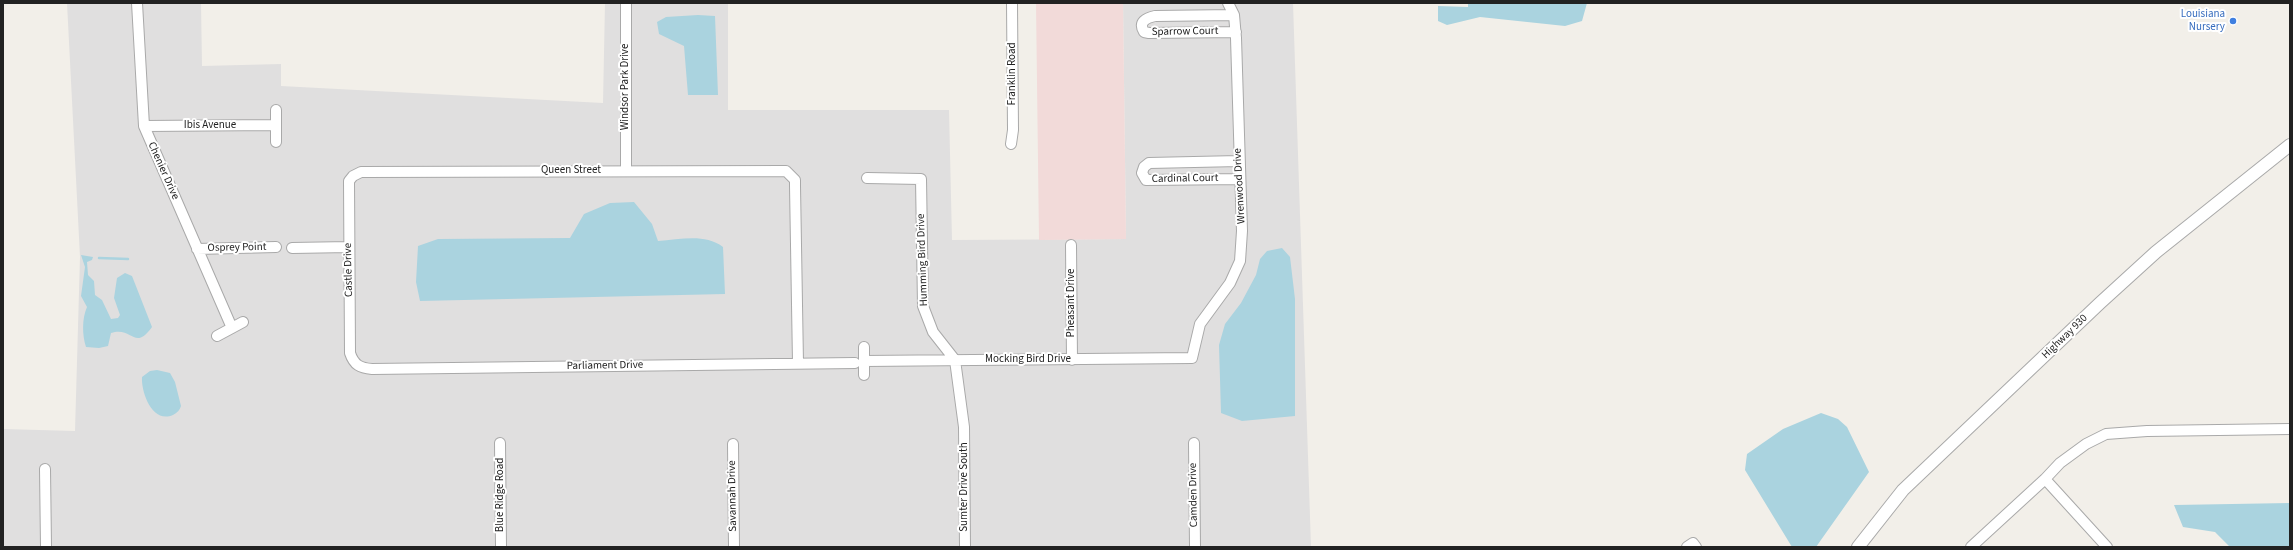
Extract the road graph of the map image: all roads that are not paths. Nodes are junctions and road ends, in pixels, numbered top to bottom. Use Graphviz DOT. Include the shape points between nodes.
graph roads {
  1 [pos="137,3"];
  2 [pos="626,3"];
  3 [pos="1012,3"];
  4 [pos="1228,3"];
  5 [pos="1234,15"];
  6 [pos="1236,32"];
  7 [pos="276,110"];
  8 [pos="276,125"];
  9 [pos="144,126"];
  10 [pos="276,142"];
  11 [pos="1011,144"];
  12 [pos="2290,145"];
  13 [pos="1239,161"];
  14 [pos="626,171"];
  15 [pos="353,176"];
  16 [pos="867,178"];
  17 [pos="1240,179"];
  18 [pos="1072,245"];
  19 [pos="276,247"];
  20 [pos="348,247"];
  21 [pos="197,248"];
  22 [pos="292,248"];
  23 [pos="243,322"];
  24 [pos="232,328"];
  25 [pos="217,336"];
  26 [pos="864,347"];
  27 [pos="1192,358"];
  28 [pos="955,360"];
  29 [pos="1072,360"];
  30 [pos="859,362"];
  31 [pos="798,363"];
  32 [pos="356,364"];
  33 [pos="864,375"];
  34 [pos="2290,430"];
  35 [pos="500,443"];
  36 [pos="1194,443"];
  37 [pos="733,444"];
  38 [pos="45,469"];
  39 [pos="2045,479"];
  40 [pos="46,547"];
  41 [pos="501,547"];
  42 [pos="734,547"];
  43 [pos="965,547"];
  44 [pos="1195,547"];
  45 [pos="1687,547"];
  46 [pos="1696,547"];
  47 [pos="1858,547"];
  48 [pos="1971,547"];
  49 [pos="2107,547"];
  1 -- 9 [label="street, Chenier Drive"];
  2 -- 14 [label="street, Windsor Park Drive"];
  3 -- 11 [label="street, Franklin Road"];
  4 -- 5 [label="street, Wrenwood Drive"];
  5 -- 6 [label="street, Wrenwood Drive"];
  5 -- 6 [label="street, Sparrow Court" via="1155,16 1146,18 1141,28 1149,33"];
  6 -- 13 [label="street, Wrenwood Drive"];
  7 -- 8 [label="street"];
  8 -- 9 [label="street, Ibis Avenue"];
  8 -- 10 [label="street"];
  9 -- 21 [label="street, Chenier Drive"];
  12 -- 47 [label="street, Highway 930" via="2156,252 2109,294 1903,490"];
  13 -- 17 [label="street, Wrenwood Drive"];
  13 -- 17 [label="street, Cardinal Court" via="1149,163 1142,173 1146,180"];
  14 -- 15 [label="street, Queen Street" via="361,172"];
  14 -- 31 [label="street, Queen Street" via="779,170 790,174 795,180"];
  15 -- 20 [label="street, Castle Drive" via="347,189"];
  16 -- 28 [label="street, Humming Bird Drive" via="921,179 923,306 933,332"];
  17 -- 27 [label="street, Wrenwood Drive" via="1240,260 1230,283 1200,324"];
  18 -- 29 [label="street, Pheasant Drive"];
  19 -- 21 [label="street, Osprey Point"];
  20 -- 22 [label="street"];
  20 -- 32 [label="street, Castle Drive" via="350,353"];
  21 -- 24 [label="street, Chenier Drive"];
  23 -- 24 [label="street"];
  24 -- 25 [label="street"];
  26 -- 30 [label="street"];
  27 -- 29 [label="street, Mocking Bird Drive"];
  28 -- 29 [label="street, Mocking Bird Drive"];
  28 -- 30 [label="street, Mocking Bird Drive"];
  28 -- 43 [label="street, Sumter Drive South" via="964,427"];
  30 -- 31 [label="street, Parliament Drive"];
  30 -- 33 [label="street"];
  31 -- 32 [label="street, Parliament Drive" via="372,369"];
  34 -- 39 [label="street" via="2147,430 2106,434 2086,444 2060,463"];
  35 -- 41 [label="street, Blue Ridge Road"];
  36 -- 44 [label="street, Camden Drive"];
  37 -- 42 [label="street, Savannah Drive"];
  38 -- 40 [label="street"];
  39 -- 48 [label="street"];
  39 -- 49 [label="street"];
  45 -- 46 [label="street" via="1693,544"];
}
